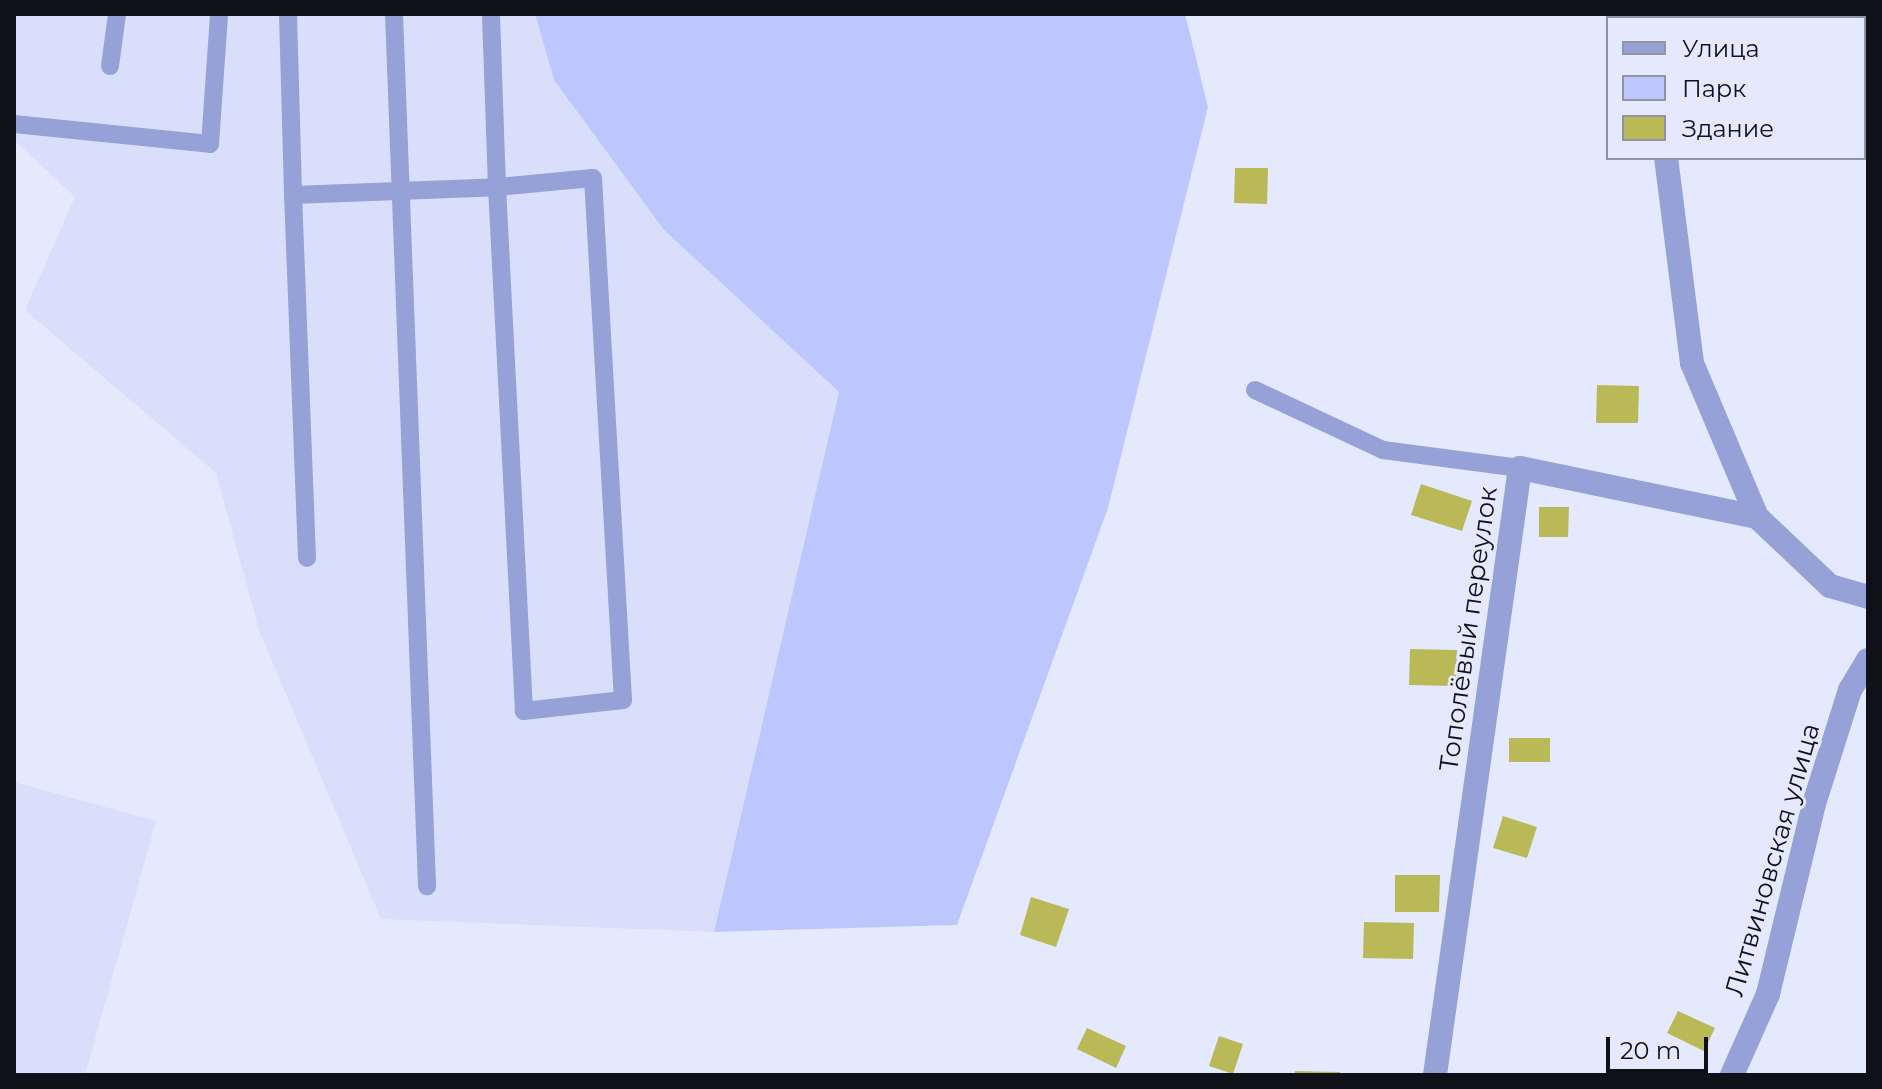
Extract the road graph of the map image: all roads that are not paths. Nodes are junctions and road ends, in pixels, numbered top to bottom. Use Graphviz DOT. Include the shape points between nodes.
graph roads {
  1 [pos="117,14"];
  2 [pos="219,14"];
  3 [pos="288,14"];
  4 [pos="394,14"];
  5 [pos="491,14"];
  6 [pos="110,66"];
  7 [pos="14,124"];
  8 [pos="1666,160"];
  9 [pos="497,187"];
  10 [pos="400,190"];
  11 [pos="293,195"];
  12 [pos="1255,390"];
  13 [pos="1520,468"];
  14 [pos="1757,517"];
  15 [pos="307,558"];
  16 [pos="1868,597"];
  17 [pos="1868,660"];
  18 [pos="427,886"];
  19 [pos="1435,1075"];
  20 [pos="1732,1075"];
  1 -- 6 [label="lane"];
  2 -- 7 [label="lane" via="210,144"];
  3 -- 11 [label="lane"];
  4 -- 10 [label="lane"];
  5 -- 9 [label="lane"];
  8 -- 14 [label="street" via="1692,363"];
  9 -- 9 [label="lane" via="593,178 623,700 524,711"];
  9 -- 10 [label="lane"];
  10 -- 11 [label="lane"];
  10 -- 18 [label="lane"];
  11 -- 15 [label="lane"];
  12 -- 13 [label="lane" via="1383,450"];
  13 -- 14 [label="street, Тополёвый переулок"];
  13 -- 19 [label="street, Тополёвый переулок"];
  14 -- 16 [label="street" via="1830,586"];
  17 -- 20 [label="street, Литвиновская улица" via="1850,690 1814,804 1768,994"];
}
